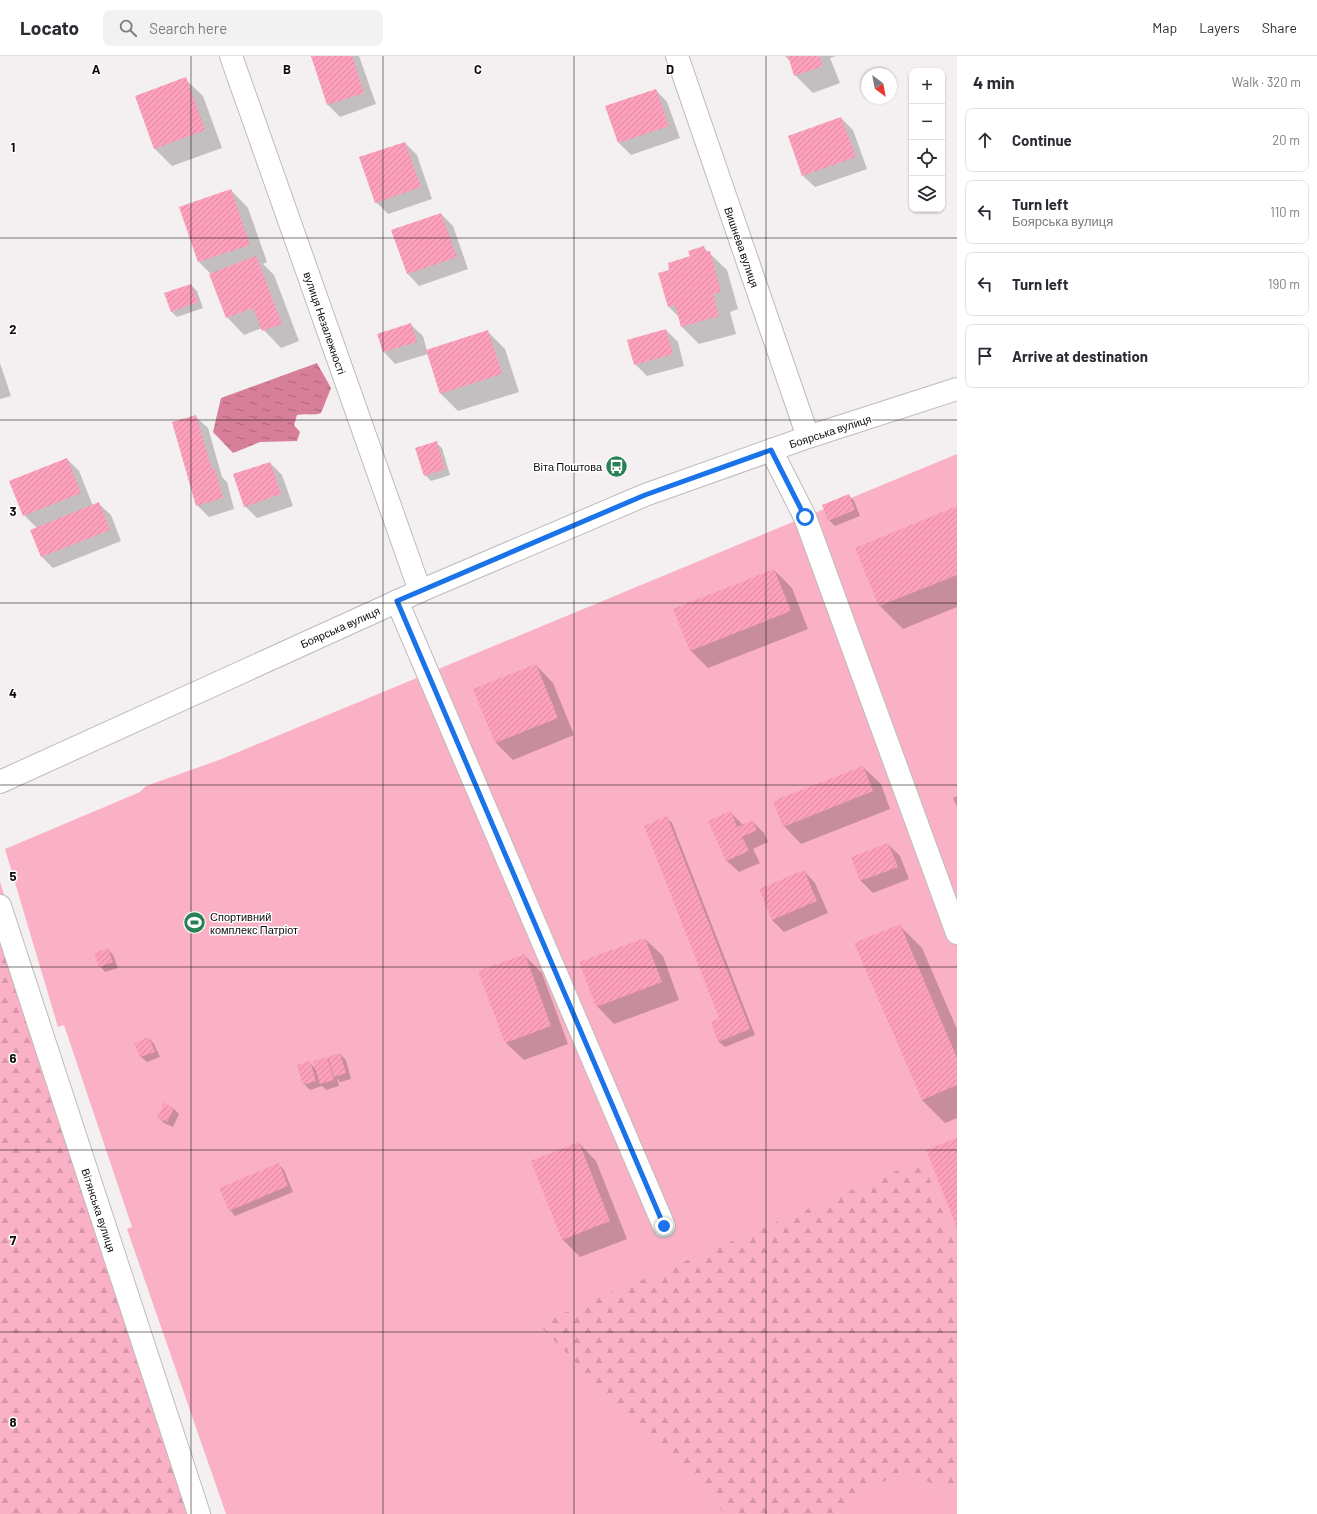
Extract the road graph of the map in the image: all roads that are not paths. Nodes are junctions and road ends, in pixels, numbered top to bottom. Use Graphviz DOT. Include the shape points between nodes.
graph roads {
  1 [pos="231,56"];
  2 [pos="677,56"];
  3 [pos="957,389"];
  4 [pos="808,437"];
  5 [pos="771,450"];
  6 [pos="420,591"];
  7 [pos="397,601"];
  8 [pos="0,782"];
  9 [pos="0,906"];
  10 [pos="957,933"];
  11 [pos="664,1226"];
  12 [pos="199,1514"];
  1 -- 6 [label="street, вулиця Незалежності"];
  2 -- 4 [label="street, Вишнева вулиця"];
  3 -- 4 [label="street, Боярська вулиця"];
  4 -- 5 [label="street, Боярська вулиця"];
  5 -- 6 [label="street, Боярська вулиця" via="645,495"];
  5 -- 10 [label="street" via="805,517"];
  6 -- 7 [label="street, Боярська вулиця"];
  7 -- 8 [label="street, Боярська вулиця"];
  7 -- 11 [label="street"];
  9 -- 12 [label="street, Вітянська вулиця"];
}
